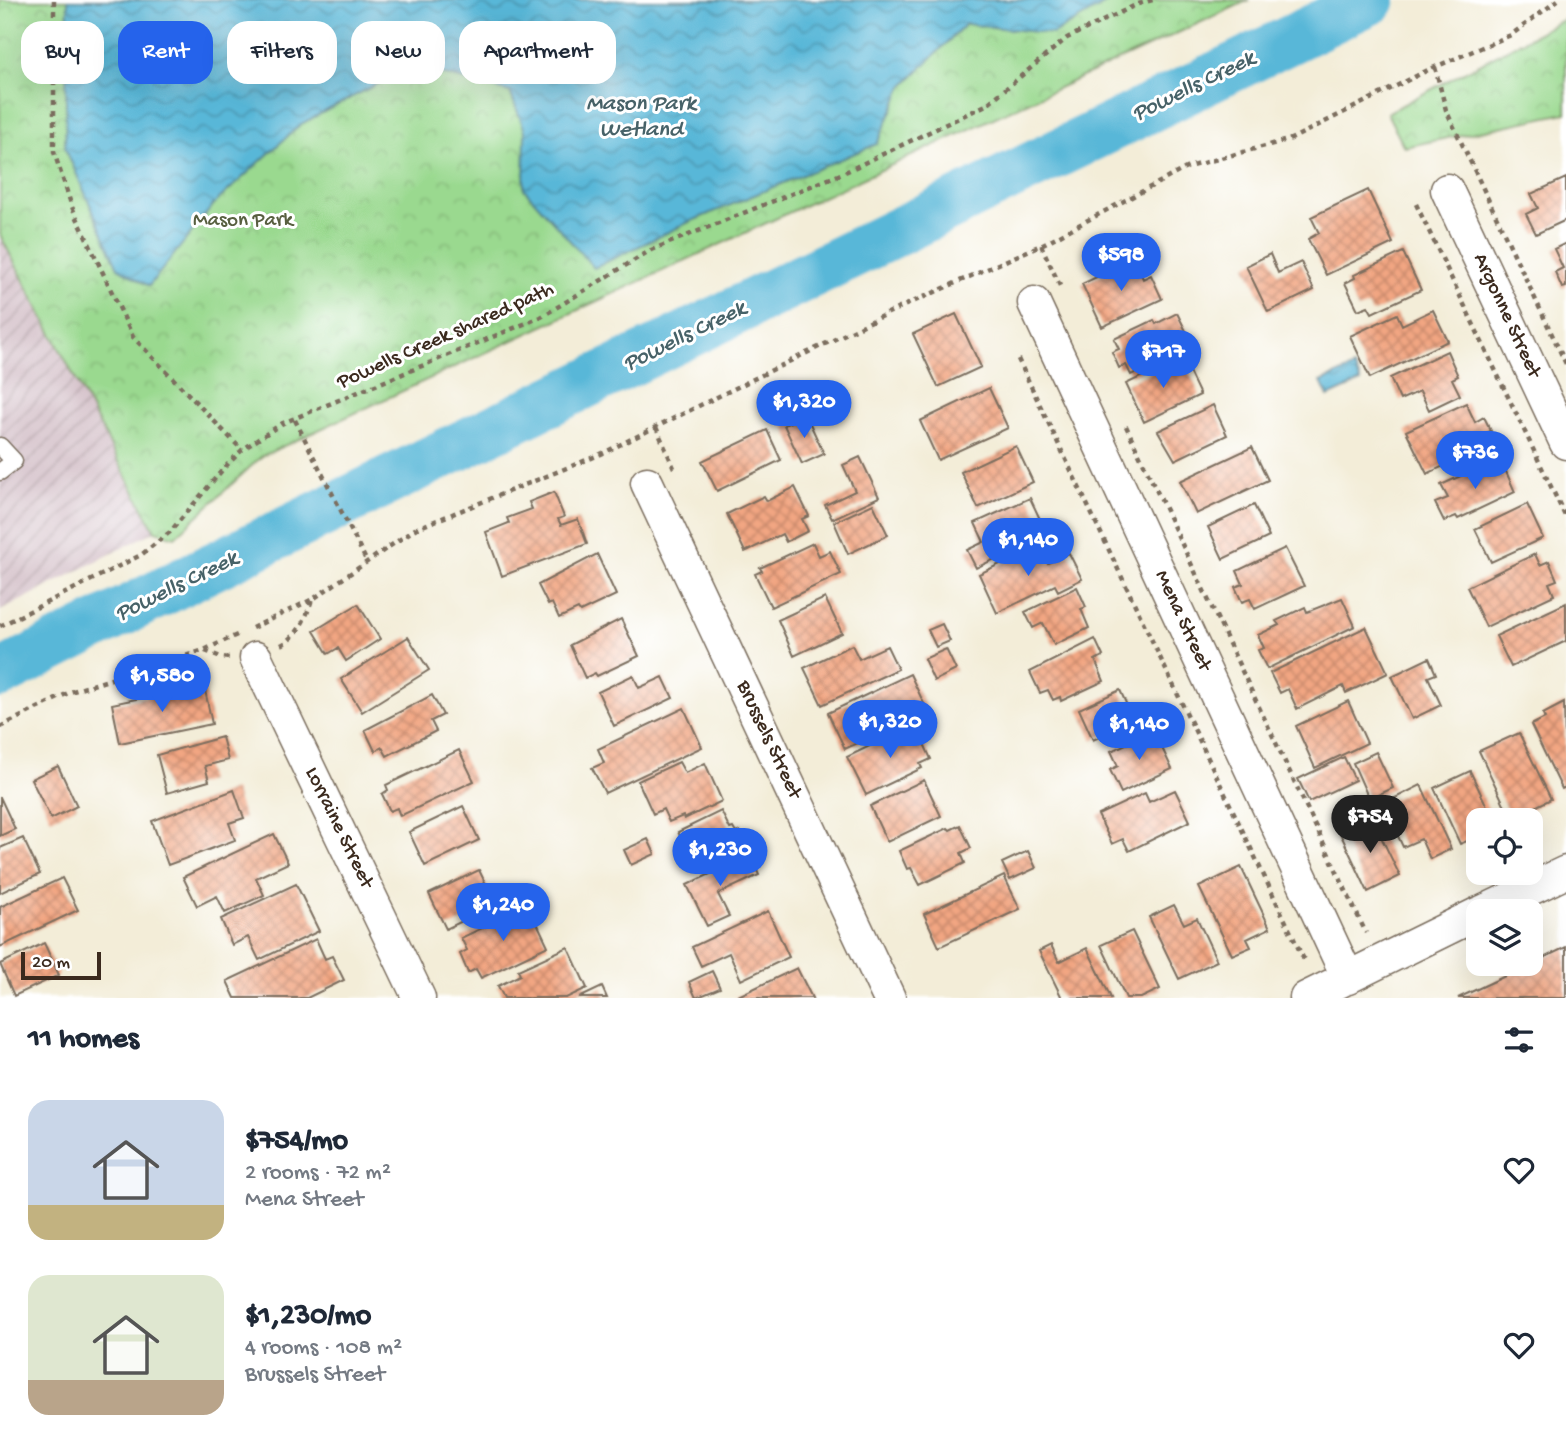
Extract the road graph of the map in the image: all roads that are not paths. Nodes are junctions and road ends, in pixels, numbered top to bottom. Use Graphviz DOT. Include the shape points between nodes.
graph roads {
  1 [pos="1447,190"];
  2 [pos="1034,303"];
  3 [pos="1566,443"];
  4 [pos="0,446"];
  5 [pos="0,472"];
  6 [pos="647,483"];
  7 [pos="256,658"];
  8 [pos="1566,872"];
  9 [pos="1508,899"];
  10 [pos="1466,919"];
  11 [pos="1348,978"];
  12 [pos="419,998"];
  13 [pos="889,998"];
  14 [pos="1306,998"];
  1 -- 3 [label="street, Argonne Street"];
  2 -- 11 [label="street, Mena Street"];
  4 -- 5 [label="lane" via="14,461"];
  6 -- 13 [label="street, Brussels Street"];
  7 -- 12 [label="street, Lorraine Street"];
  8 -- 9 [label="street"];
  10 -- 11 [label="street"];
  11 -- 14 [label="street"];
}
